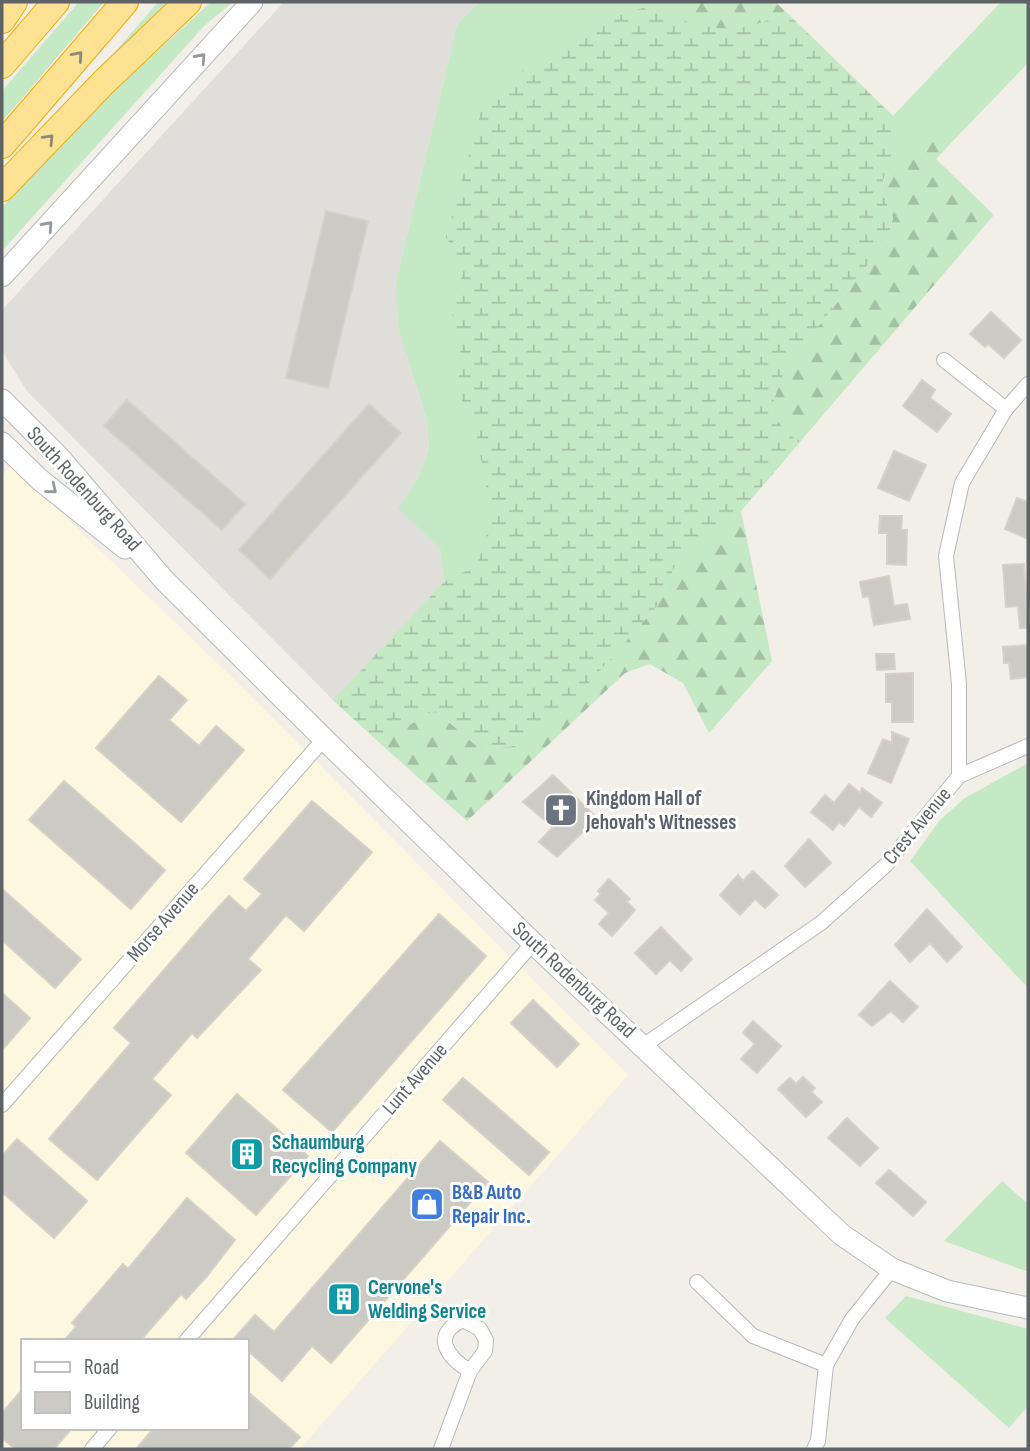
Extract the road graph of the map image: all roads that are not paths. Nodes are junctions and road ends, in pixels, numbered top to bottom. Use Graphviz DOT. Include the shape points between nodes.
graph roads {
  1 [pos="14,2"];
  2 [pos="55,2"];
  3 [pos="125,2"];
  4 [pos="188,2"];
  5 [pos="251,2"];
  6 [pos="2,20"];
  7 [pos="2,65"];
  8 [pos="2,145"];
  9 [pos="2,188"];
  10 [pos="2,276"];
  11 [pos="944,360"];
  12 [pos="1028,384"];
  13 [pos="2,390"];
  14 [pos="2,400"];
  15 [pos="1006,409"];
  16 [pos="20,418"];
  17 [pos="2,443"];
  18 [pos="164,580"];
  19 [pos="324,739"];
  20 [pos="1028,746"];
  21 [pos="959,776"];
  22 [pos="533,943"];
  23 [pos="643,1046"];
  24 [pos="2,1105"];
  25 [pos="892,1269"];
  26 [pos="697,1282"];
  27 [pos="1028,1308"];
  28 [pos="188,1339"];
  29 [pos="826,1365"];
  30 [pos="470,1371"];
  31 [pos="108,1430"];
  32 [pos="92,1449"];
  33 [pos="441,1449"];
  34 [pos="814,1449"];
  1 -- 6 [label="highway"];
  2 -- 7 [label="highway"];
  8 -- 3 [label="highway, one-way"];
  9 -- 4 [label="highway, one-way" via="103,82"];
  10 -- 5 [label="street, one-way"];
  11 -- 15 [label="street"];
  12 -- 15 [label="street, Crest Avenue"];
  13 -- 16 [label="street"];
  14 -- 16 [label="street, South Rodenburg Road"];
  15 -- 21 [label="street, Crest Avenue" via="962,484 946,556 959,684"];
  16 -- 18 [label="street, South Rodenburg Road"];
  17 -- 18 [label="street, South Rodenburg Road, one-way" via="39,479"];
  18 -- 19 [label="street, South Rodenburg Road"];
  19 -- 22 [label="street, South Rodenburg Road"];
  19 -- 24 [label="street, Morse Avenue"];
  20 -- 21 [label="street"];
  21 -- 23 [label="street, Crest Avenue" via="886,865 821,923"];
  22 -- 23 [label="street, South Rodenburg Road"];
  22 -- 28 [label="street, Lunt Avenue"];
  23 -- 25 [label="street, South Rodenburg Road" via="842,1235"];
  25 -- 27 [label="street, South Rodenburg Road" via="947,1291"];
  25 -- 29 [label="street" via="852,1319"];
  26 -- 29 [label="street" via="753,1336"];
  29 -- 34 [label="street"];
  30 -- 33 [label="street"];
  31 -- 32 [label="street"];
}
